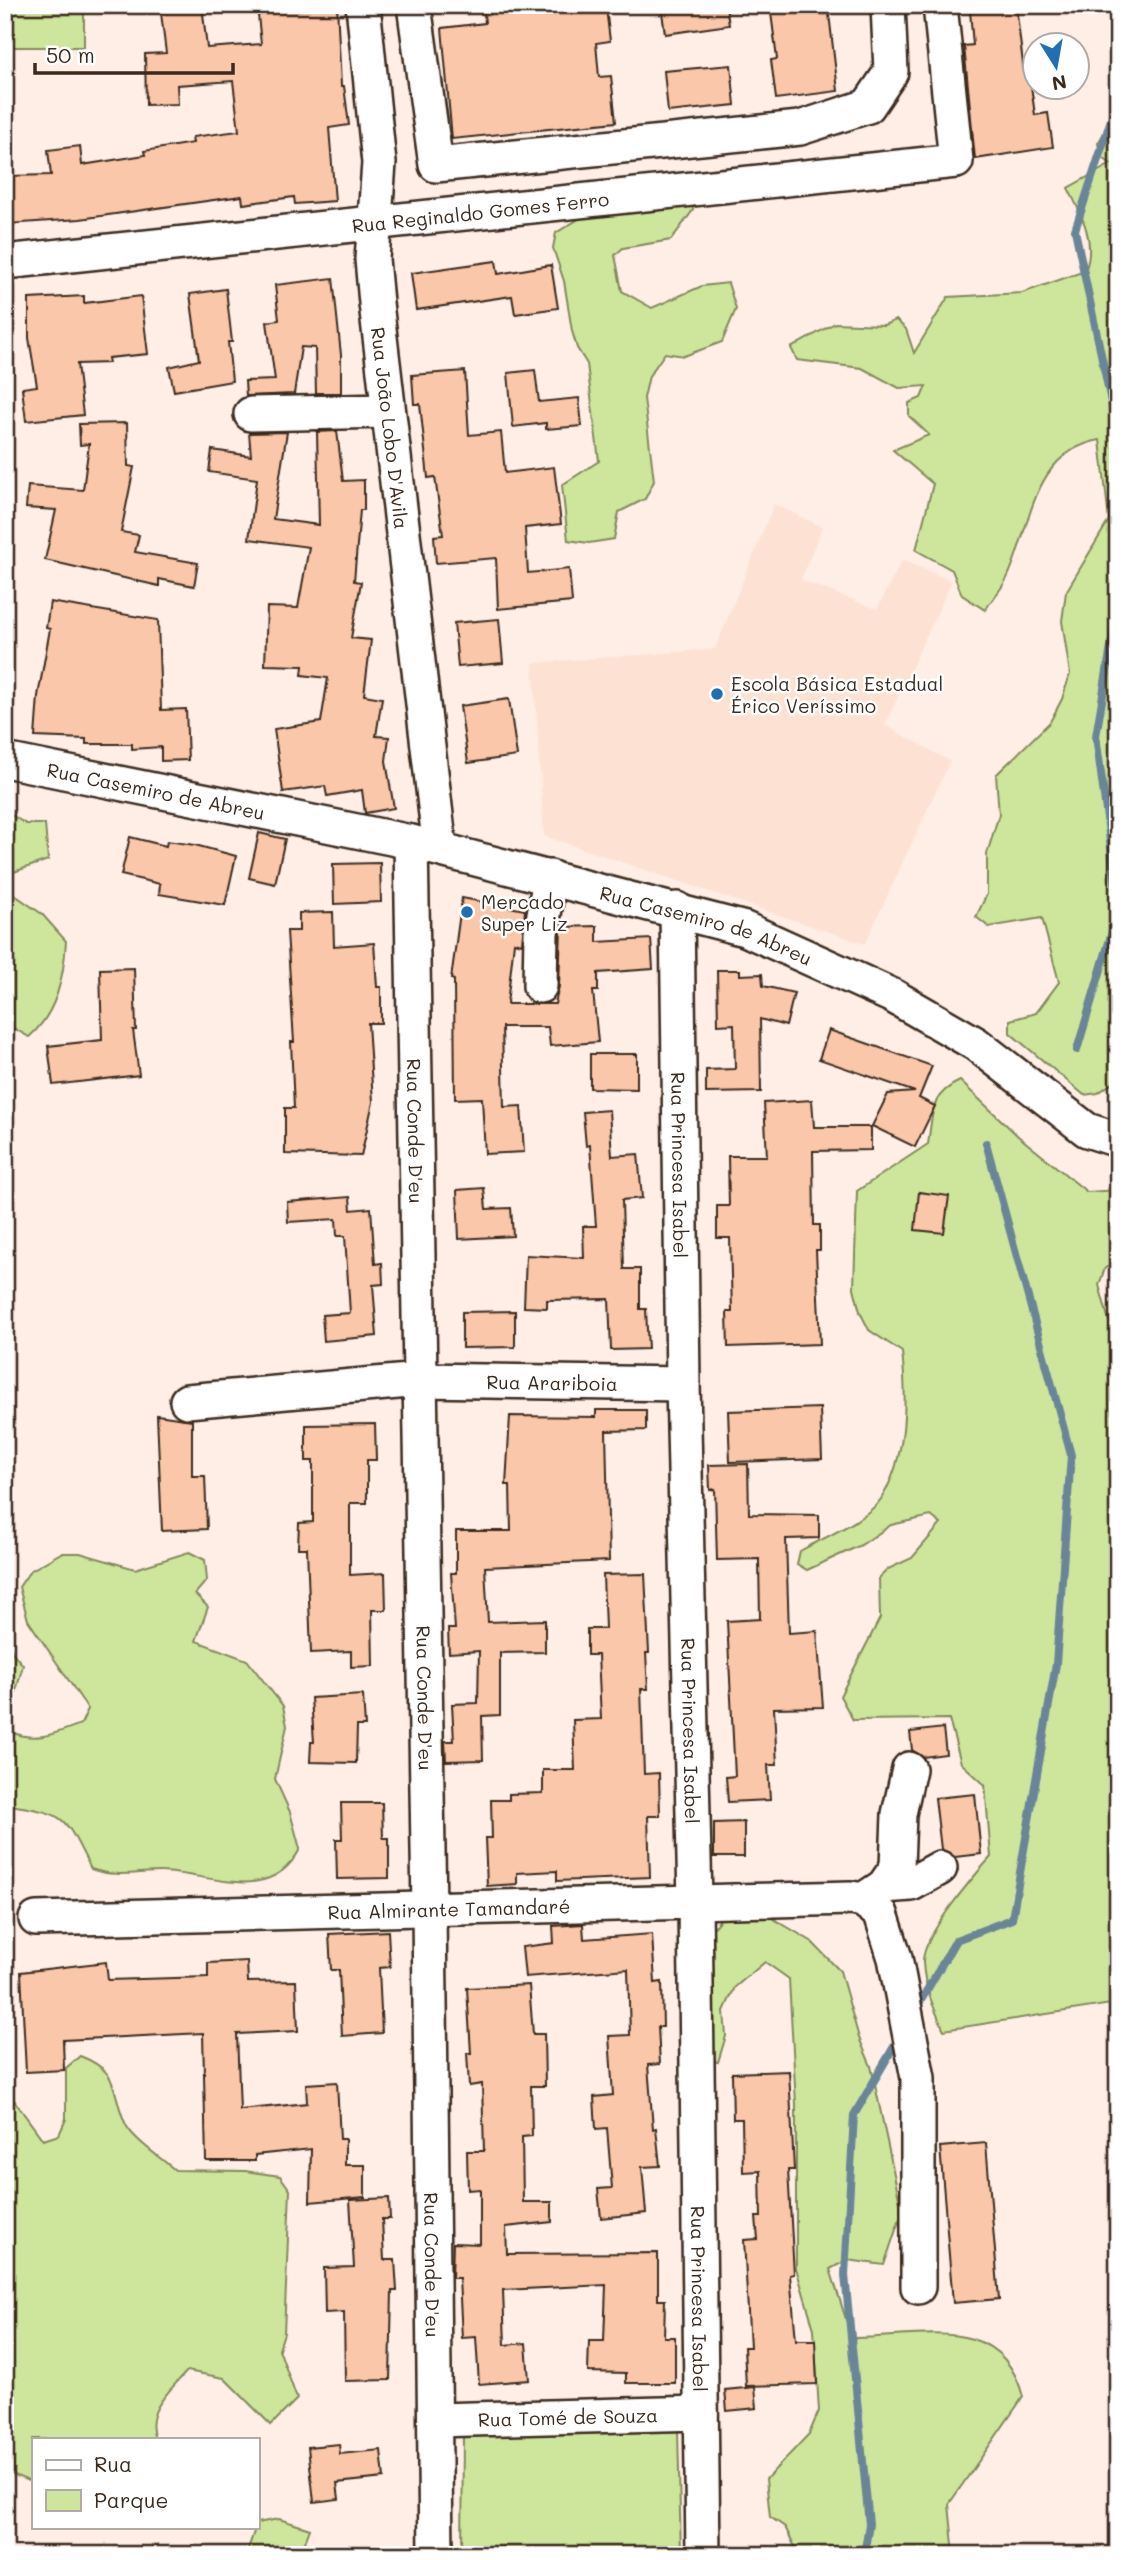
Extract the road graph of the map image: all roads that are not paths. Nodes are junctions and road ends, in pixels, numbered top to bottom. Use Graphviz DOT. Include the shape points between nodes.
graph roads {
  1 [pos="363,5"];
  2 [pos="414,5"];
  3 [pos="888,5"];
  4 [pos="940,5"];
  5 [pos="374,223"];
  6 [pos="5,262"];
  7 [pos="388,411"];
  8 [pos="251,414"];
  9 [pos="5,760"];
  10 [pos="426,845"];
  11 [pos="550,877"];
  12 [pos="677,909"];
  13 [pos="540,986"];
  14 [pos="1118,1140"];
  15 [pos="420,1380"];
  16 [pos="683,1384"];
  17 [pos="187,1401"];
  18 [pos="909,1769"];
  19 [pos="940,1868"];
  20 [pos="874,1893"];
  21 [pos="695,1902"];
  22 [pos="429,1909"];
  23 [pos="36,1919"];
  24 [pos="918,2287"];
  25 [pos="701,2413"];
  26 [pos="435,2420"];
  27 [pos="436,2555"];
  28 [pos="703,2555"];
  1 -- 5 [label="street, Rua João Lobo D'Avila" via="379,163"];
  2 -- 3 [label="street" via="436,165 800,128 868,106 891,72"];
  4 -- 5 [label="street, Rua Reginaldo Gomes Ferro" via="956,161"];
  5 -- 6 [label="street, Rua Reginaldo Gomes Ferro"];
  5 -- 7 [label="street, Rua João Lobo D'Avila" via="372,259"];
  7 -- 8 [label="street"];
  7 -- 10 [label="street, Rua João Lobo D'Avila"];
  9 -- 10 [label="street, Rua Casemiro de Abreu"];
  10 -- 11 [label="street, Rua Casemiro de Abreu"];
  10 -- 15 [label="street, Rua Conde D'eu"];
  11 -- 12 [label="street, Rua Casemiro de Abreu"];
  11 -- 13 [label="street" via="541,933"];
  12 -- 14 [label="street, Rua Casemiro de Abreu" via="745,929 893,996 976,1044 1087,1130"];
  12 -- 16 [label="street, Rua Princesa Isabel"];
  15 -- 16 [label="street, Rua Arariboia"];
  15 -- 17 [label="street, Rua Arariboia"];
  15 -- 22 [label="street, Rua Conde D'eu"];
  16 -- 21 [label="street, Rua Princesa Isabel"];
  18 -- 20 [label="street" via="899,1814 897,1867"];
  19 -- 20 [label="street, Rua Almirante Tamandaré" via="911,1884"];
  20 -- 21 [label="street, Rua Almirante Tamandaré"];
  20 -- 24 [label="street" via="895,1958 918,2078"];
  21 -- 22 [label="street, Rua Almirante Tamandaré"];
  21 -- 25 [label="street, Rua Princesa Isabel"];
  22 -- 23 [label="street, Rua Almirante Tamandaré"];
  22 -- 26 [label="street, Rua Conde D'eu"];
  25 -- 26 [label="street, Rua Tomé de Souza"];
  25 -- 28 [label="street, Rua Princesa Isabel"];
  26 -- 27 [label="street, Rua Conde D'eu"];
}
